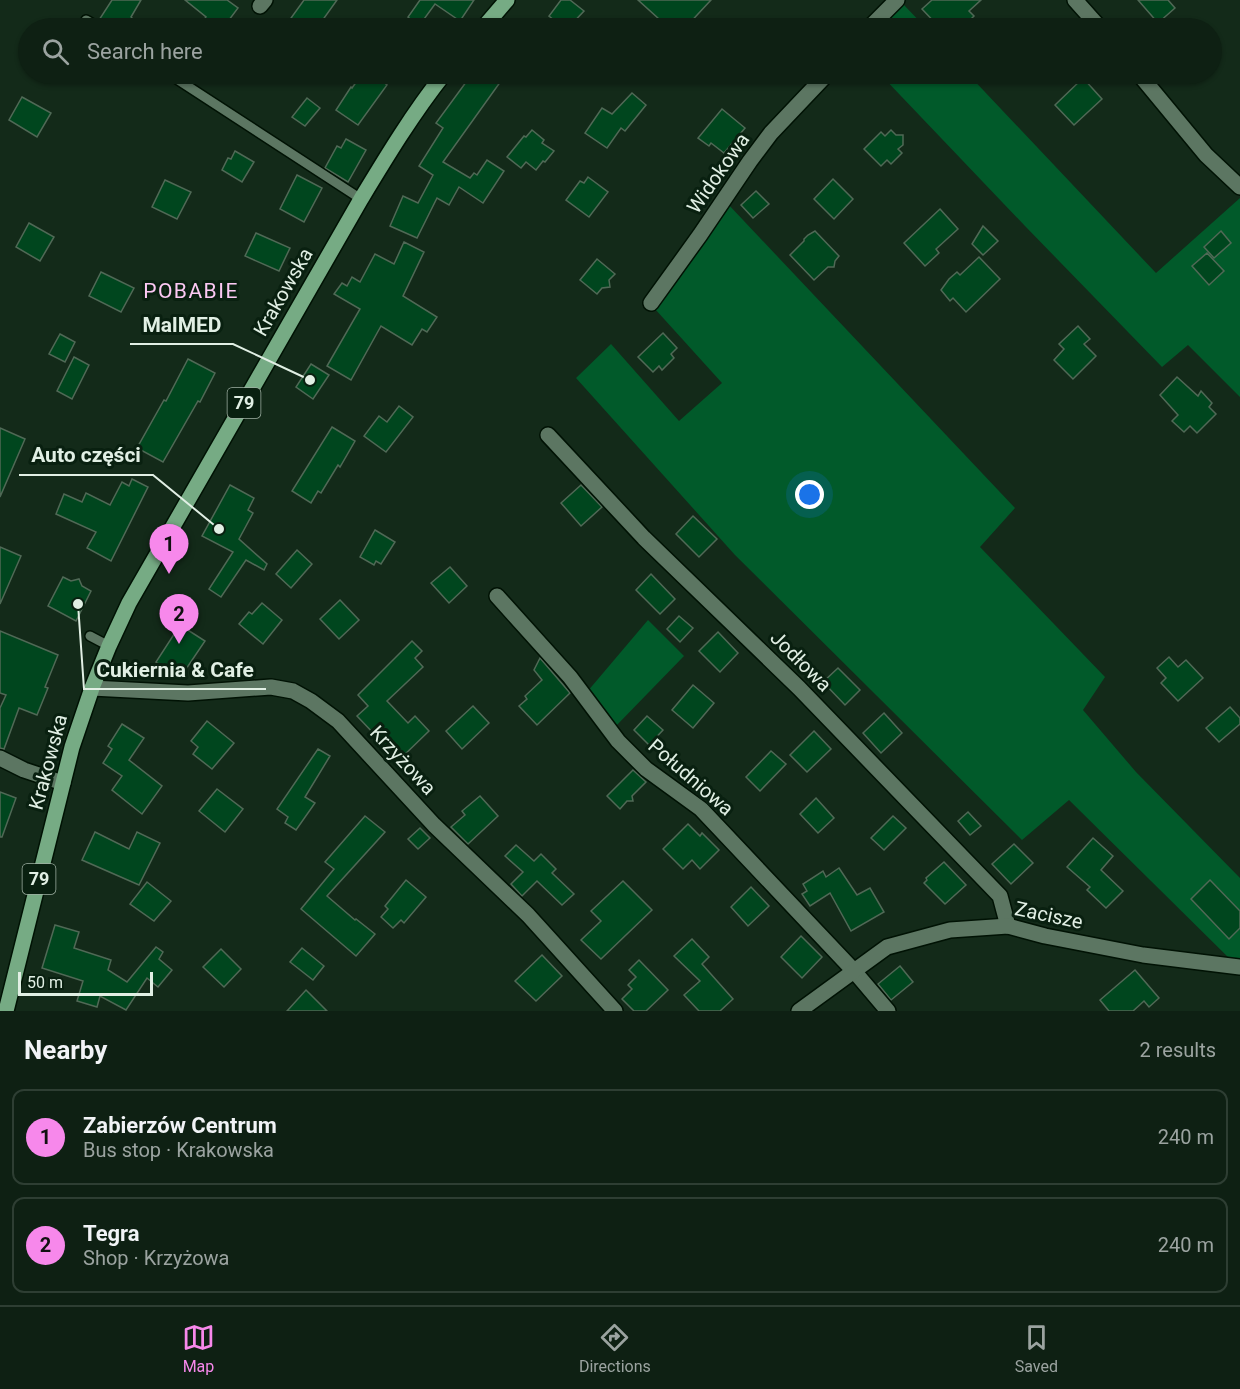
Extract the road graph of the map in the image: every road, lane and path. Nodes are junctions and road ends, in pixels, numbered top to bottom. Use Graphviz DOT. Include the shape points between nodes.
graph roads {
  1 [pos="507,0"];
  2 [pos="897,0"];
  3 [pos="1075,0"];
  4 [pos="492,18"];
  5 [pos="879,18"];
  6 [pos="1091,18"];
  7 [pos="185,84"];
  8 [pos="436,84"];
  9 [pos="817,84"];
  10 [pos="1147,84"];
  11 [pos="1240,187"];
  12 [pos="360,199"];
  13 [pos="651,303"];
  14 [pos="548,435"];
  15 [pos="497,596"];
  16 [pos="90,636"];
  17 [pos="109,646"];
  18 [pos="92,688"];
  19 [pos="0,758"];
  20 [pos="63,783"];
  21 [pos="1008,926"];
  22 [pos="1240,967"];
  23 [pos="854,971"];
  24 [pos="6,1011"];
  25 [pos="615,1011"];
  26 [pos="799,1011"];
  27 [pos="888,1011"];
  1 -- 4 [label="main road"];
  2 -- 5 [label="street"];
  3 -- 6 [label="street"];
  7 -- 12 [label="lane"];
  8 -- 12 [label="main road, Krakowska / 79"];
  9 -- 13 [label="street, Widokowa" via="771,133"];
  10 -- 11 [label="street" via="1206,155"];
  12 -- 17 [label="main road, Krakowska / 79" via="129,603"];
  14 -- 21 [label="street, Jodłowa" via="644,538 799,688 1000,896"];
  15 -- 23 [label="street, Południowa" via="570,677 618,741 646,769 701,809"];
  16 -- 17 [label="lane"];
  17 -- 18 [label="main road, Krakowska / 79"];
  18 -- 20 [label="main road, Krakowska / 79"];
  18 -- 25 [label="street, Krzyżowa" via="188,693 270,687 293,691 311,701 338,721 434,825 528,915"];
  19 -- 20 [label="street"];
  20 -- 24 [label="main road, Krakowska / 79"];
  21 -- 22 [label="street, Zacisze" via="1143,955"];
  21 -- 23 [label="street, Zacisze" via="950,930 888,947"];
  23 -- 26 [label="street, Zacisze"];
  23 -- 27 [label="street, Południowa"];
}
